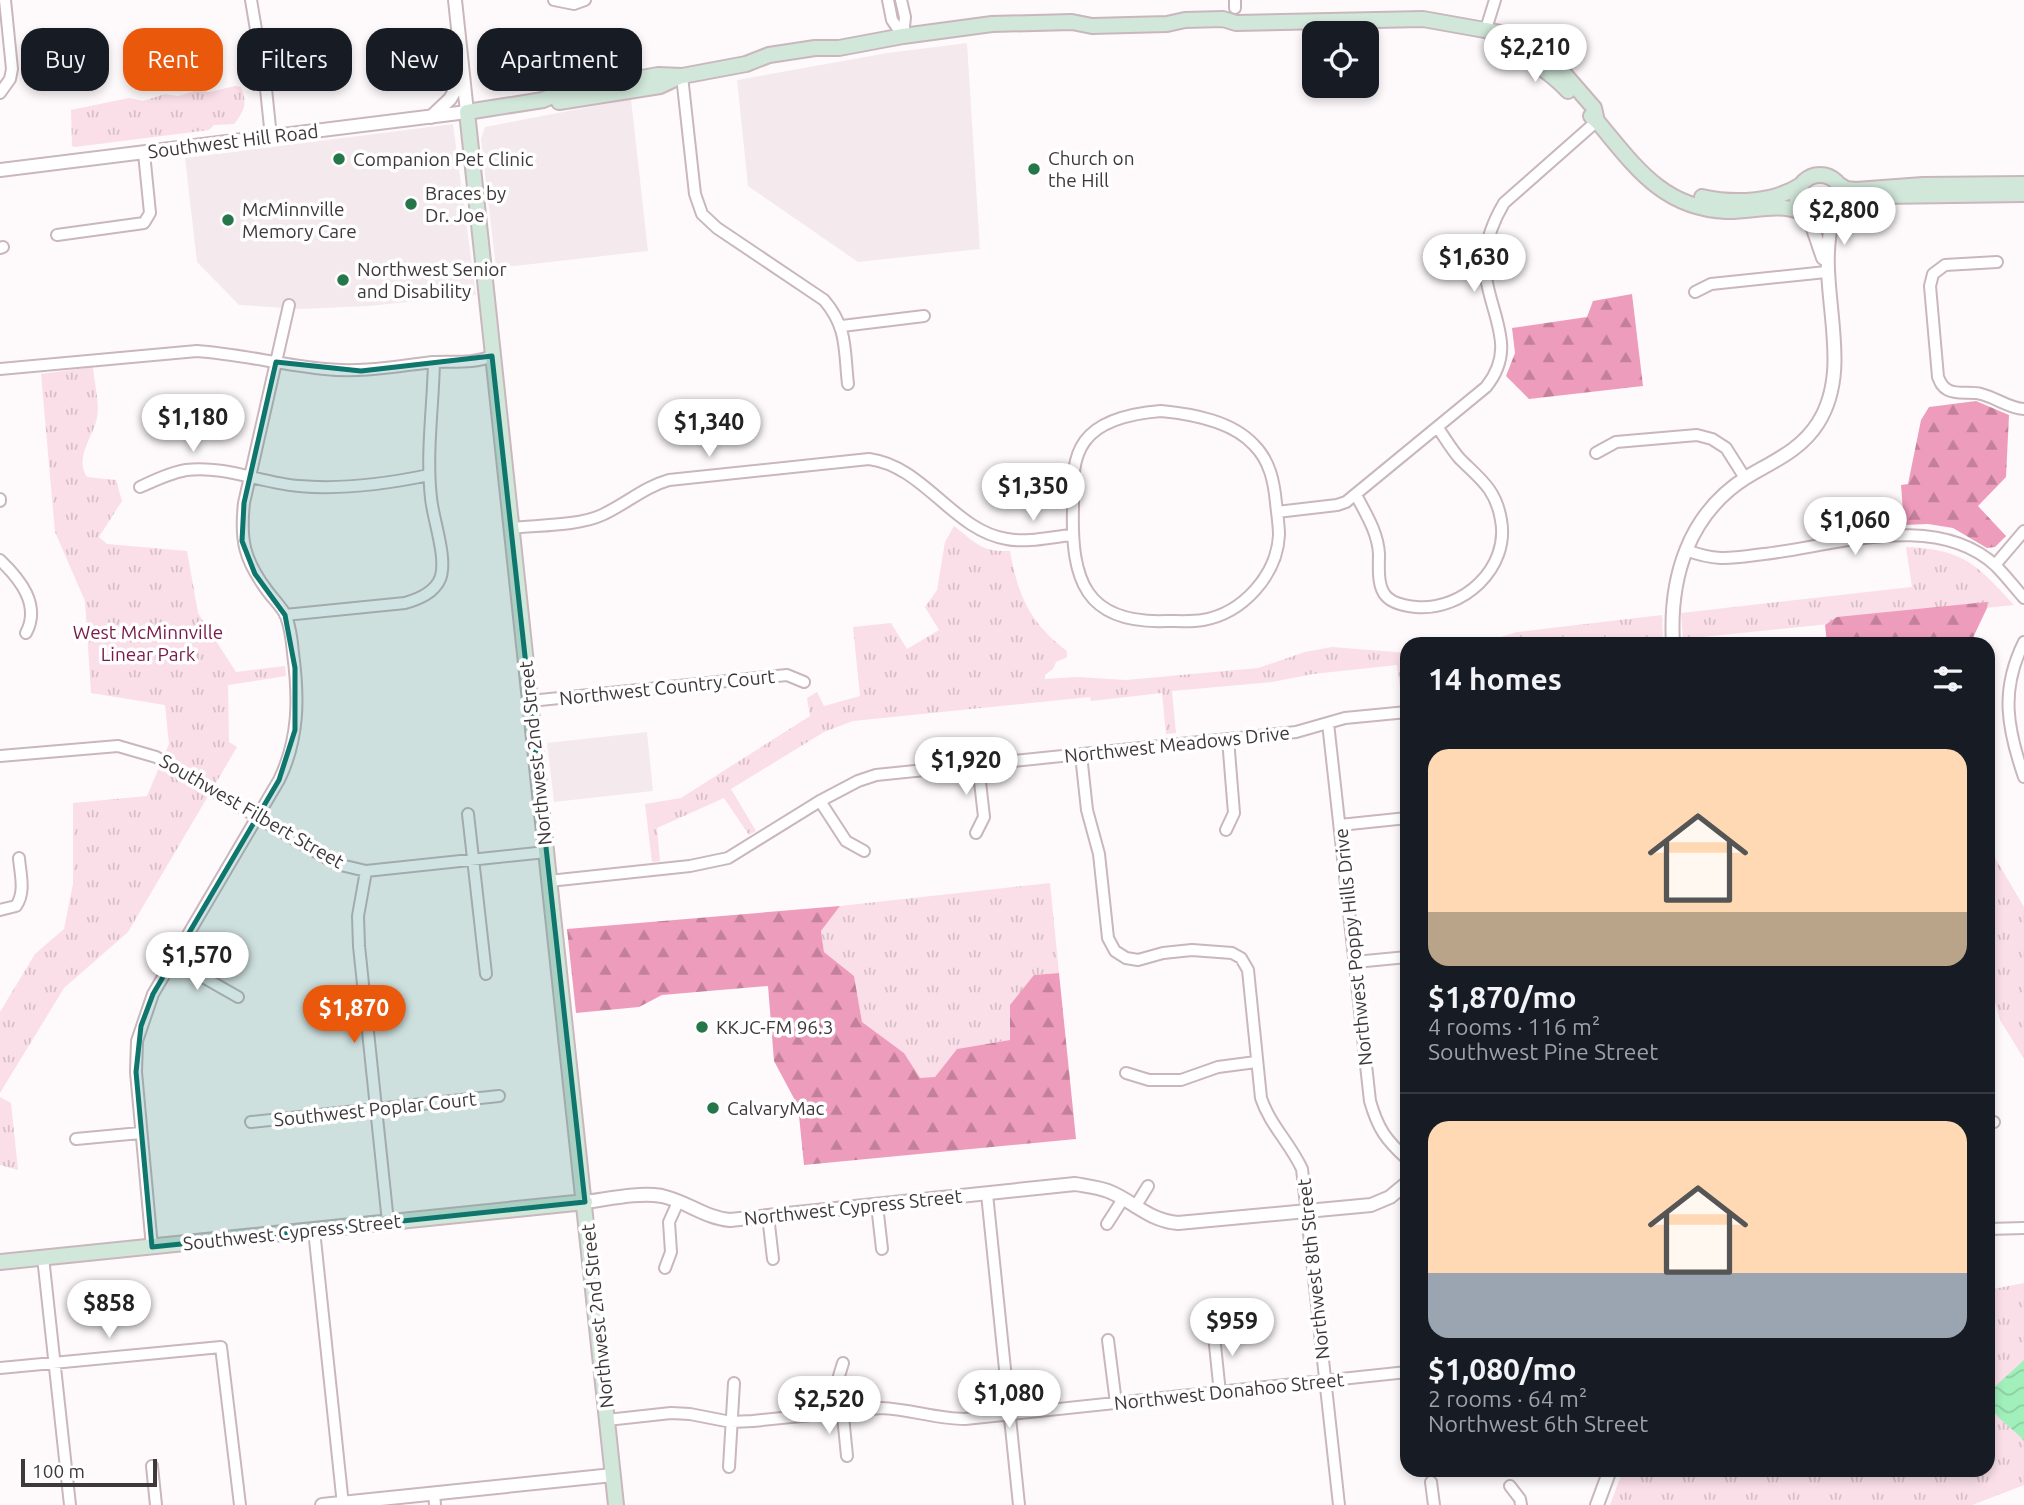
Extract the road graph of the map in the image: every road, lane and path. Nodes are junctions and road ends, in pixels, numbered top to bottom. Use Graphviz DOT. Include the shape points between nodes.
graph roads {
  1 [pos="5,0"];
  2 [pos="251,0"];
  3 [pos="455,0"];
  4 [pos="554,0"];
  5 [pos="585,0"];
  6 [pos="888,0"];
  7 [pos="901,0"];
  8 [pos="1494,0"];
  9 [pos="458,28"];
  10 [pos="1486,29"];
  11 [pos="903,36"];
  12 [pos="682,76"];
  13 [pos="463,77"];
  14 [pos="455,91"];
  15 [pos="0,93"];
  16 [pos="467,112"];
  17 [pos="430,117"];
  18 [pos="1597,121"];
  19 [pos="271,137"];
  20 [pos="144,153"];
  21 [pos="1634,165"];
  22 [pos="0,170"];
  23 [pos="1838,184"];
  24 [pos="2024,184"];
  25 [pos="1801,185"];
  26 [pos="2024,194"];
  27 [pos="1837,213"];
  28 [pos="1806,216"];
  29 [pos="57,234"];
  30 [pos="1997,262"];
  31 [pos="1826,272"];
  32 [pos="1695,292"];
  33 [pos="289,305"];
  34 [pos="924,316"];
  35 [pos="842,326"];
  36 [pos="492,356"];
  37 [pos="276,362"];
  38 [pos="434,362"];
  39 [pos="0,369"];
  40 [pos="848,384"];
  41 [pos="2024,409"];
  42 [pos="1438,428"];
  43 [pos="1596,453"];
  44 [pos="429,475"];
  45 [pos="250,477"];
  46 [pos="1745,478"];
  47 [pos="140,486"];
  48 [pos="1356,495"];
  49 [pos="1277,512"];
  50 [pos="511,528"];
  51 [pos="2024,531"];
  52 [pos="1072,535"];
  53 [pos="1686,550"];
  54 [pos="0,560"];
  55 [pos="1995,565"];
  56 [pos="2024,598"];
  57 [pos="285,615"];
  58 [pos="26,633"];
  59 [pos="1673,637"];
  60 [pos="2024,642"];
  61 [pos="804,682"];
  62 [pos="530,701"];
  63 [pos="1400,713"];
  64 [pos="1328,723"];
  65 [pos="1228,739"];
  66 [pos="0,755"];
  67 [pos="1081,755"];
  68 [pos="978,764"];
  69 [pos="2024,777"];
  70 [pos="820,800"];
  71 [pos="468,814"];
  72 [pos="257,818"];
  73 [pos="1400,819"];
  74 [pos="1340,825"];
  75 [pos="1226,830"];
  76 [pos="976,833"];
  77 [pos="864,851"];
  78 [pos="546,852"];
  79 [pos="19,858"];
  80 [pos="473,860"];
  81 [pos="366,871"];
  82 [pos="549,881"];
  83 [pos="0,910"];
  84 [pos="1400,958"];
  85 [pos="173,960"];
  86 [pos="1355,962"];
  87 [pos="486,974"];
  88 [pos="238,997"];
  89 [pos="1256,1062"];
  90 [pos="1126,1073"];
  91 [pos="499,1096"];
  92 [pos="376,1109"];
  93 [pos="251,1122"];
  94 [pos="140,1133"];
  95 [pos="75,1139"];
  96 [pos="1400,1152"];
  97 [pos="1148,1186"];
  98 [pos="1400,1189"];
  99 [pos="987,1194"];
  100 [pos="1123,1199"];
  101 [pos="584,1202"];
  102 [pos="678,1202"];
  103 [pos="877,1205"];
  104 [pos="1135,1207"];
  105 [pos="1308,1211"];
  106 [pos="768,1216"];
  107 [pos="387,1222"];
  108 [pos="1107,1224"];
  109 [pos="2024,1228"];
  110 [pos="1995,1229"];
  111 [pos="314,1230"];
  112 [pos="152,1247"];
  113 [pos="882,1249"];
  114 [pos="43,1257"];
  115 [pos="773,1259"];
  116 [pos="0,1262"];
  117 [pos="665,1268"];
  118 [pos="1213,1326"];
  119 [pos="1108,1340"];
  120 [pos="54,1362"];
  121 [pos="843,1363"];
  122 [pos="0,1368"];
  123 [pos="1400,1373"];
  124 [pos="1326,1382"];
  125 [pos="734,1383"];
  126 [pos="1220,1392"];
  127 [pos="1116,1404"];
  128 [pos="842,1412"];
  129 [pos="1010,1414"];
  130 [pos="607,1420"];
  131 [pos="731,1422"];
  132 [pos="847,1456"];
  133 [pos="152,1466"];
  134 [pos="729,1467"];
  135 [pos="613,1475"];
  136 [pos="1607,1477"];
  137 [pos="1431,1482"];
  138 [pos="1510,1486"];
  139 [pos="434,1499"];
  140 [pos="343,1504"];
  141 [pos="70,1505"];
  142 [pos="156,1505"];
  143 [pos="240,1505"];
  144 [pos="322,1505"];
  145 [pos="617,1505"];
  146 [pos="1020,1505"];
  147 [pos="1339,1505"];
  148 [pos="1434,1505"];
  149 [pos="1521,1505"];
  150 [pos="1597,1505"];
  1 -- 15 [label="street" via="12,69"];
  2 -- 19 [label="street"];
  3 -- 9 [label="street, Northwest 2nd Street"];
  4 -- 5 [label="street" via="574,4"];
  6 -- 11 [label="street" via="892,20"];
  7 -- 11 [label="street"];
  8 -- 10 [label="street"];
  10 -- 11 [label="main road" via="1423,19 1236,23 1224,28 1184,29 1167,24 1092,26 1072,32 993,34 971,28"];
  10 -- 18 [label="main road" via="1544,68"];
  11 -- 12 [label="main road" via="839,48 815,58"];
  12 -- 16 [label="main road" via="660,86"];
  12 -- 35 [label="street" via="695,194 702,214 824,300"];
  13 -- 16 [label="street, Northwest 2nd Street"];
  14 -- 17 [label="street"];
  16 -- 17 [label="street, Southwest Hill Road"];
  16 -- 36 [label="main road, Northwest 2nd Street"];
  17 -- 19 [label="street, Southwest Hill Road"];
  18 -- 21 [label="main road"];
  18 -- 42 [label="street" via="1504,203 1494,219 1486,277 1499,324 1501,360 1486,387"];
  19 -- 20 [label="street, Southwest Hill Road"];
  20 -- 22 [label="street, Southwest Hill Road"];
  20 -- 29 [label="street" via="150,213 144,223"];
  21 -- 25 [label="main road" via="1704,198 1753,200 1780,196"];
  21 -- 28 [label="main road" via="1655,186 1700,206 1726,211 1781,207"];
  23 -- 24 [label="main road" via="1856,190"];
  23 -- 25 [label="main road" via="1819,175"];
  23 -- 27 [label="main road" via="1843,195"];
  25 -- 28 [label="main road" via="1797,198"];
  26 -- 27 [label="main road" via="1870,197"];
  27 -- 28 [label="main road" via="1825,221"];
  27 -- 31 [label="street" via="1828,236"];
  28 -- 31 [label="street"];
  30 -- 41 [label="street" via="1945,265 1933,274 1930,286 1938,377 1947,390 1982,394"];
  31 -- 32 [label="street" via="1711,284"];
  31 -- 46 [label="street" via="1835,366 1830,401 1802,444"];
  33 -- 37 [label="street"];
  34 -- 35 [label="street"];
  35 -- 40 [label="street"];
  36 -- 38 [label="street"];
  36 -- 50 [label="main road, Northwest 2nd Street"];
  37 -- 38 [label="street" via="361,371"];
  37 -- 39 [label="street" via="197,351"];
  37 -- 45 [label="street"];
  38 -- 44 [label="street"];
  42 -- 48 [label="street"];
  42 -- 48 [label="street" via="1493,494 1502,522 1498,553 1486,577 1475,587 1453,602 1424,608 1398,604 1387,596 1378,568 1375,534"];
  43 -- 46 [label="street" via="1616,442 1697,435 1726,448"];
  44 -- 45 [label="street" via="329,488"];
  44 -- 57 [label="street" via="442,565 436,585 405,603"];
  45 -- 47 [label="street" via="186,470"];
  45 -- 57 [label="street" via="242,541 255,574"];
  46 -- 53 [label="street" via="1706,516"];
  48 -- 49 [label="street" via="1337,505"];
  49 -- 52 [label="street" via="1276,551 1261,583 1224,615 1203,620 1135,621 1096,603 1079,576"];
  49 -- 52 [label="street" via="1273,479 1264,458 1240,433 1191,414 1143,412 1105,426 1084,442 1074,469"];
  50 -- 52 [label="street" via="591,519 670,480 869,459 912,477 992,535 1024,540"];
  50 -- 62 [label="main road, Northwest 2nd Street"];
  51 -- 55 [label="street"];
  53 -- 55 [label="street" via="1707,559 1723,559 1814,545 1926,536 1971,549"];
  53 -- 59 [label="street" via="1674,586"];
  54 -- 58 [label="street" via="20,581 29,599 33,613"];
  55 -- 56 [label="street"];
  57 -- 72 [label="street" via="295,668 295,730 286,765"];
  60 -- 69 [label="street" via="2013,670 2008,710 2010,735"];
  61 -- 62 [label="street, Northwest Country Court" via="786,675"];
  62 -- 78 [label="main road, Northwest 2nd Street"];
  63 -- 64 [label="street, Northwest Meadows Drive"];
  64 -- 65 [label="street, Northwest Meadows Drive" via="1296,732"];
  64 -- 74 [label="street, Northwest Poppy Hills Drive"];
  65 -- 67 [label="street, Northwest Meadows Drive"];
  65 -- 75 [label="street" via="1234,813"];
  66 -- 72 [label="street, Southwest Filbert Street" via="99,746 136,749"];
  67 -- 68 [label="street, Northwest Meadows Drive"];
  67 -- 89 [label="street, Northwest 8th Street" via="1108,938 1115,951 1138,960 1192,950 1241,958 1248,970"];
  68 -- 70 [label="street, Northwest Meadows Drive" via="876,775"];
  68 -- 76 [label="street" via="984,817"];
  70 -- 77 [label="street" via="846,841"];
  70 -- 82 [label="street, Northwest Meadows Drive" via="728,858"];
  71 -- 80 [label="street"];
  72 -- 81 [label="street, Southwest Filbert Street" via="328,859"];
  72 -- 85 [label="street"];
  73 -- 74 [label="street"];
  74 -- 86 [label="street, Northwest Poppy Hills Drive"];
  78 -- 80 [label="street, Southwest Filbert Street"];
  78 -- 82 [label="main road, Northwest 2nd Street"];
  79 -- 83 [label="street" via="20,900 10,909"];
  80 -- 81 [label="street, Southwest Filbert Street"];
  80 -- 87 [label="street"];
  81 -- 92 [label="street" via="358,916 359,946"];
  82 -- 101 [label="main road, Northwest 2nd Street"];
  84 -- 86 [label="street"];
  85 -- 88 [label="street"];
  85 -- 94 [label="street" via="153,994 137,1041"];
  86 -- 96 [label="street, Northwest Poppy Hills Drive" via="1373,1112 1388,1141"];
  89 -- 90 [label="street" via="1218,1067 1181,1080 1149,1080"];
  89 -- 105 [label="street, Northwest 8th Street" via="1267,1117 1302,1168"];
  91 -- 92 [label="street, Southwest Poplar Court"];
  92 -- 93 [label="street, Southwest Poplar Court"];
  92 -- 107 [label="street"];
  94 -- 95 [label="street"];
  94 -- 112 [label="street"];
  97 -- 104 [label="street"];
  98 -- 105 [label="street, Northwest Cypress Street" via="1371,1205"];
  99 -- 100 [label="street, Northwest Cypress Street" via="1074,1184 1094,1186"];
  99 -- 103 [label="street, Northwest Cypress Street"];
  99 -- 129 [label="street"];
  100 -- 104 [label="street, Northwest Cypress Street"];
  100 -- 108 [label="street"];
  101 -- 102 [label="street, Northwest Cypress Street" via="648,1195"];
  101 -- 107 [label="main road, Southwest Cypress Street"];
  101 -- 130 [label="main road, Northwest 2nd Street"];
  102 -- 106 [label="street, Northwest Cypress Street" via="720,1219"];
  102 -- 117 [label="street" via="669,1222 671,1252"];
  103 -- 106 [label="street, Northwest Cypress Street"];
  103 -- 113 [label="street"];
  104 -- 105 [label="street, Northwest Cypress Street" via="1162,1222 1178,1223"];
  105 -- 124 [label="street, Northwest 8th Street"];
  106 -- 115 [label="street"];
  107 -- 111 [label="main road, Southwest Cypress Street"];
  109 -- 110 [label="street"];
  111 -- 112 [label="main road, Southwest Cypress Street"];
  111 -- 140 [label="street"];
  112 -- 114 [label="main road, Southwest Cypress Street"];
  114 -- 116 [label="main road, Southwest Cypress Street"];
  114 -- 120 [label="street"];
  118 -- 126 [label="street"];
  119 -- 127 [label="street"];
  120 -- 122 [label="street"];
  120 -- 141 [label="street"];
  120 -- 143 [label="street" via="221,1347"];
  121 -- 128 [label="street" via="839,1376"];
  123 -- 124 [label="street, Northwest Donahoo Street"];
  124 -- 126 [label="street, Northwest Donahoo Street"];
  124 -- 147 [label="street, Northwest 8th Street"];
  125 -- 131 [label="street"];
  126 -- 127 [label="street, Northwest Donahoo Street"];
  127 -- 129 [label="street, Northwest Donahoo Street"];
  128 -- 129 [label="street, Northwest Donahoo Street" via="900,1409 951,1419"];
  128 -- 131 [label="street, Northwest Donahoo Street"];
  128 -- 132 [label="street"];
  129 -- 146 [label="street"];
  130 -- 131 [label="street, Northwest Donahoo Street" via="680,1413"];
  130 -- 135 [label="main road, Northwest 2nd Street"];
  131 -- 134 [label="street"];
  133 -- 142 [label="street"];
  135 -- 139 [label="street"];
  135 -- 145 [label="main road, Northwest 2nd Street"];
  136 -- 150 [label="street"];
  137 -- 148 [label="street"];
  138 -- 149 [label="street"];
  139 -- 140 [label="street"];
  140 -- 144 [label="street"];
}
